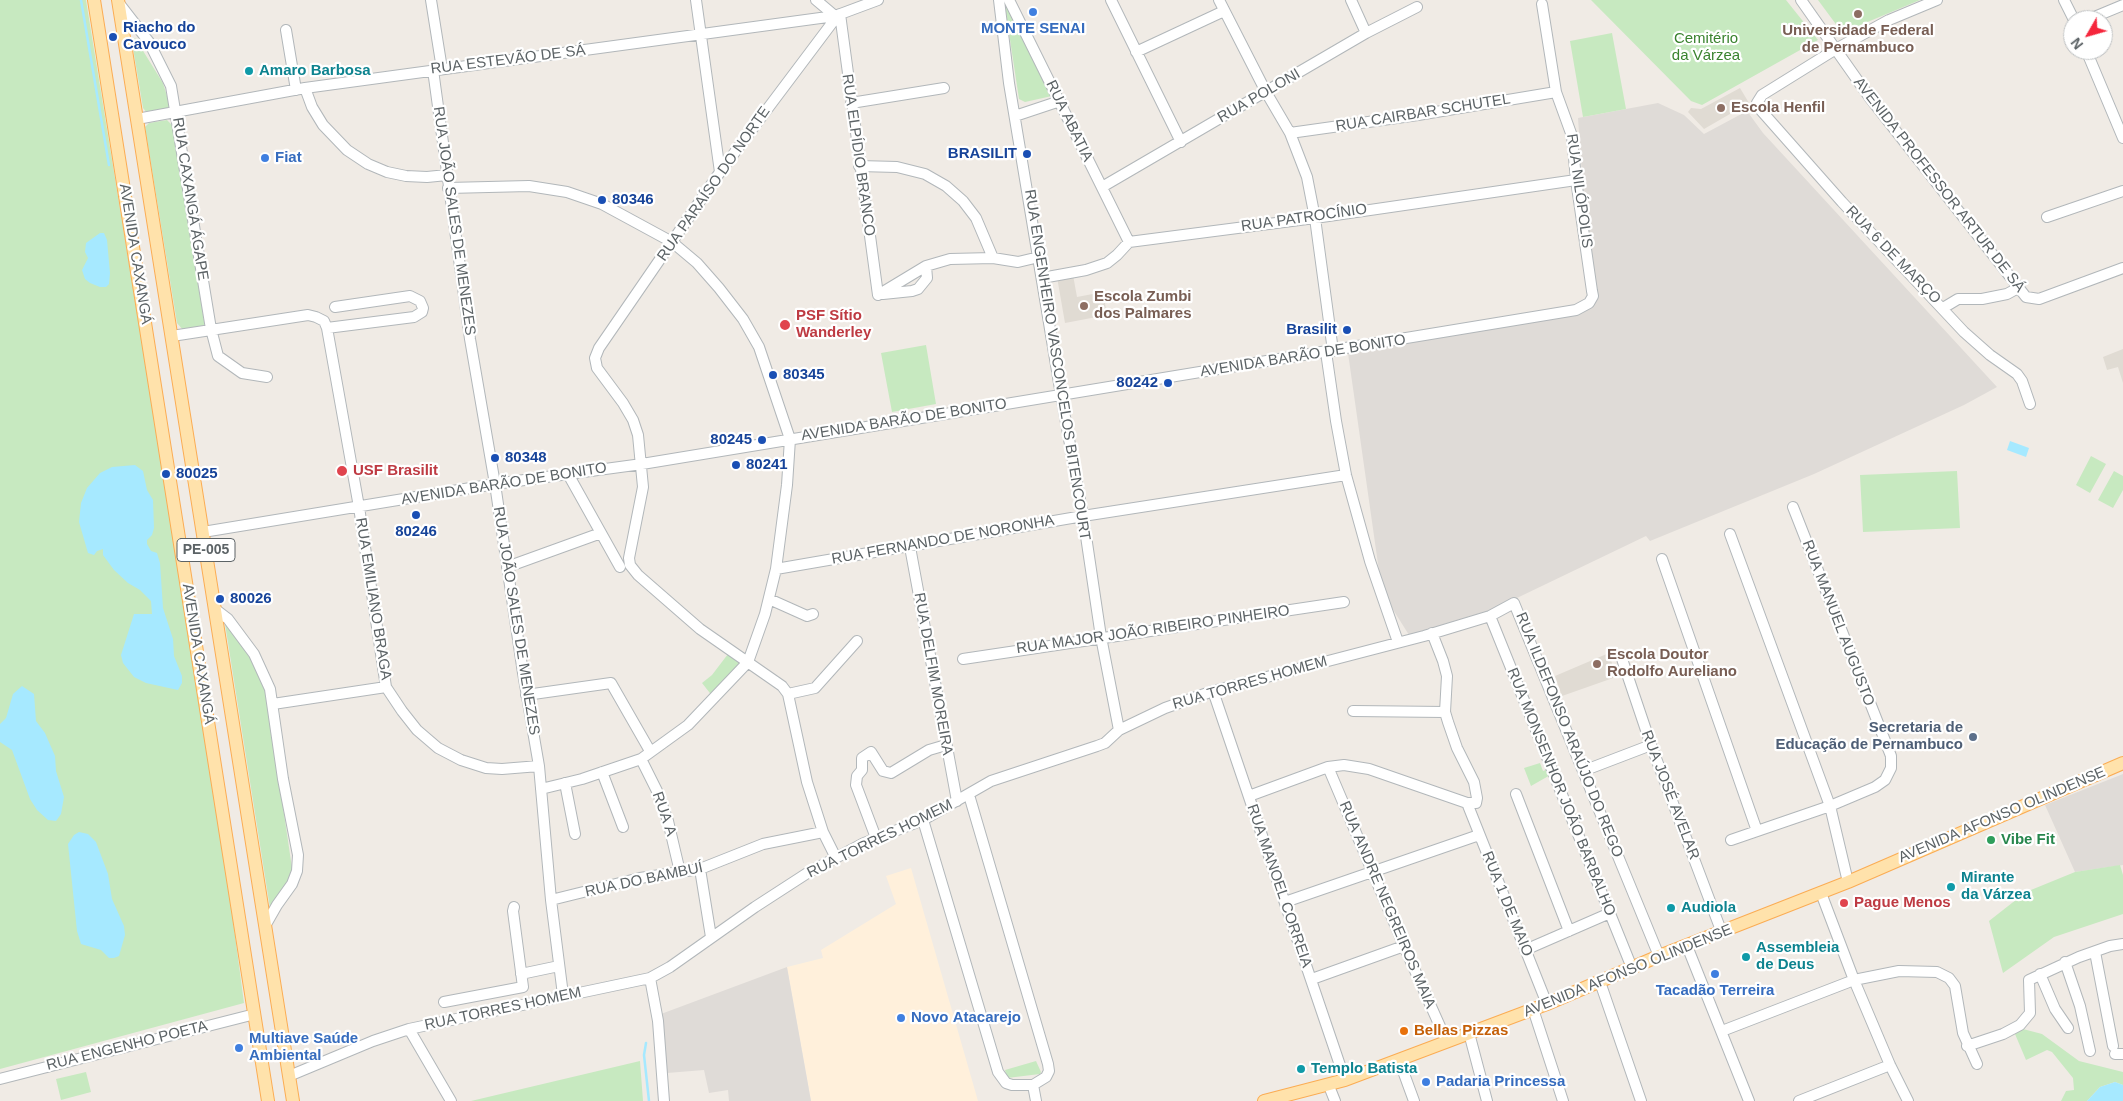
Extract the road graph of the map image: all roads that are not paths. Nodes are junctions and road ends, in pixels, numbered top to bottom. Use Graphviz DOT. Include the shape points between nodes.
graph roads {
  1 [pos="94,0"];
  2 [pos="431,0"];
  3 [pos="696,0"];
  4 [pos="816,0"];
  5 [pos="878,0"];
  6 [pos="999,0"];
  7 [pos="1009,0"];
  8 [pos="1111,0"];
  9 [pos="1219,0"];
  10 [pos="1351,0"];
  11 [pos="1801,0"];
  12 [pos="1937,0"];
  13 [pos="118,1"];
  14 [pos="1542,4"];
  15 [pos="2123,5"];
  16 [pos="1417,7"];
  17 [pos="2111,10"];
  18 [pos="1224,11"];
  19 [pos="837,15"];
  20 [pos="286,30"];
  21 [pos="1366,33"];
  22 [pos="699,34"];
  23 [pos="1836,49"];
  24 [pos="1136,52"];
  25 [pos="2090,60"];
  26 [pos="438,69"];
  27 [pos="944,88"];
  28 [pos="300,89"];
  29 [pos="1266,92"];
  30 [pos="1556,92"];
  31 [pos="1060,101"];
  32 [pos="852,103"];
  33 [pos="176,111"];
  34 [pos="1015,116"];
  35 [pos="137,119"];
  36 [pos="1290,133"];
  37 [pos="2123,138"];
  38 [pos="1181,142"];
  39 [pos="859,166"];
  40 [pos="720,172"];
  41 [pos="447,175"];
  42 [pos="1576,180"];
  43 [pos="1102,187"];
  44 [pos="448,188"];
  45 [pos="2123,191"];
  46 [pos="2047,217"];
  47 [pos="1315,218"];
  48 [pos="672,242"];
  49 [pos="1130,242"];
  50 [pos="1039,257"];
  51 [pos="993,258"];
  52 [pos="926,266"];
  53 [pos="2123,268"];
  54 [pos="1042,278"];
  55 [pos="2018,288"];
  56 [pos="1592,290"];
  57 [pos="880,295"];
  58 [pos="335,307"];
  59 [pos="1943,308"];
  60 [pos="327,328"];
  61 [pos="211,329"];
  62 [pos="172,336"];
  63 [pos="1330,352"];
  64 [pos="267,377"];
  65 [pos="1061,395"];
  66 [pos="2030,404"];
  67 [pos="790,439"];
  68 [pos="642,464"];
  69 [pos="568,474"];
  70 [pos="1346,475"];
  71 [pos="495,484"];
  72 [pos="359,507"];
  73 [pos="1793,507"];
  74 [pos="1083,516"];
  75 [pos="203,532"];
  76 [pos="601,533"];
  77 [pos="1730,534"];
  78 [pos="910,547"];
  79 [pos="1662,560"];
  80 [pos="507,567"];
  81 [pos="620,567"];
  82 [pos="776,568"];
  83 [pos="769,599"];
  84 [pos="1344,602"];
  85 [pos="215,609"];
  86 [pos="812,614"];
  87 [pos="1490,616"];
  88 [pos="1428,634"];
  89 [pos="1101,637"];
  90 [pos="857,640"];
  91 [pos="1398,642"];
  92 [pos="1620,656"];
  93 [pos="963,659"];
  94 [pos="748,662"];
  95 [pos="386,687"];
  96 [pos="1213,691"];
  97 [pos="788,694"];
  98 [pos="526,695"];
  99 [pos="273,704"];
  100 [pos="1353,712"];
  101 [pos="1445,712"];
  102 [pos="1119,730"];
  103 [pos="946,745"];
  104 [pos="1651,745"];
  105 [pos="650,752"];
  106 [pos="640,759"];
  107 [pos="2123,762"];
  108 [pos="538,766"];
  109 [pos="1328,767"];
  110 [pos="1584,770"];
  111 [pos="602,772"];
  112 [pos="565,783"];
  113 [pos="541,789"];
  114 [pos="969,794"];
  115 [pos="1516,794"];
  116 [pos="1248,796"];
  117 [pos="957,801"];
  118 [pos="1467,803"];
  119 [pos="1830,806"];
  120 [pos="923,820"];
  121 [pos="623,827"];
  122 [pos="1757,831"];
  123 [pos="823,832"];
  124 [pos="575,834"];
  125 [pos="1479,836"];
  126 [pos="876,838"];
  127 [pos="1731,840"];
  128 [pos="836,858"];
  129 [pos="700,869"];
  130 [pos="1372,871"];
  131 [pos="680,872"];
  132 [pos="1848,882"];
  133 [pos="1821,893"];
  134 [pos="551,900"];
  135 [pos="1285,902"];
  136 [pos="514,907"];
  137 [pos="1610,913"];
  138 [pos="265,926"];
  139 [pos="1569,931"];
  140 [pos="1722,933"];
  141 [pos="711,937"];
  142 [pos="2123,944"];
  143 [pos="1404,946"];
  144 [pos="1687,946"];
  145 [pos="1525,950"];
  146 [pos="2095,952"];
  147 [pos="1660,956"];
  148 [pos="2066,962"];
  149 [pos="559,966"];
  150 [pos="1632,968"];
  151 [pos="521,974"];
  152 [pos="2040,974"];
  153 [pos="650,978"];
  154 [pos="1312,979"];
  155 [pos="1854,980"];
  156 [pos="1600,982"];
  157 [pos="563,995"];
  158 [pos="444,1002"];
  159 [pos="1547,1004"];
  160 [pos="1533,1009"];
  161 [pos="255,1014"];
  162 [pos="2068,1028"];
  163 [pos="409,1029"];
  164 [pos="1722,1031"];
  165 [pos="1469,1033"];
  166 [pos="1447,1042"];
  167 [pos="1967,1046"];
  168 [pos="2090,1051"];
  169 [pos="2117,1052"];
  170 [pos="1399,1060"];
  171 [pos="1977,1064"];
  172 [pos="1890,1065"];
  173 [pos="289,1076"];
  174 [pos="0,1079"];
  175 [pos="1345,1080"];
  176 [pos="1033,1085"];
  177 [pos="1329,1086"];
  178 [pos="268,1101"];
  179 [pos="293,1101"];
  180 [pos="451,1101"];
  181 [pos="664,1101"];
  182 [pos="1036,1101"];
  183 [pos="1264,1101"];
  184 [pos="1335,1101"];
  185 [pos="1414,1101"];
  186 [pos="1487,1101"];
  187 [pos="1563,1101"];
  188 [pos="1641,1101"];
  189 [pos="1749,1101"];
  190 [pos="1799,1101"];
  191 [pos="1908,1101"];
  1 -- 161 [label="main road, AVENIDA CAXANGÁ / PE-005"];
  2 -- 26 [label="street, RUA JOÃO SALES DE MENEZES"];
  3 -- 22 [label="street"];
  4 -- 19 [label="street"];
  5 -- 19 [label="street, RUA ESTEVÃO DE SÁ"];
  6 -- 34 [label="street, RUA ENGENHEIRO VASCONCELOS BITENCOURT"];
  7 -- 31 [label="street, RUA ABATIA"];
  8 -- 24 [label="street"];
  9 -- 18 [label="street"];
  10 -- 21 [label="street"];
  11 -- 23 [label="street, AVENIDA PROFESSOR ARTUR DE SÁ"];
  12 -- 23 [label="street" via="1890,20"];
  13 -- 33 [label="street, RUA CAXANGÁ ÁGAPE" via="162,65"];
  13 -- 35 [label="main road, AVENIDA CAXANGÁ / PE-005"];
  14 -- 30 [label="street, RUA NILÓPOLIS"];
  15 -- 17 [label="street"];
  16 -- 21 [label="street, RUA POLONI"];
  18 -- 24 [label="street"];
  18 -- 29 [label="street"];
  19 -- 22 [label="street, RUA ESTEVÃO DE SÁ"];
  19 -- 32 [label="street, RUA ELPÍDIO BRANCO"];
  19 -- 40 [label="street, RUA PARAÍSO DO NORTE"];
  20 -- 28 [label="street"];
  21 -- 29 [label="street, RUA POLONI"];
  22 -- 26 [label="street, RUA ESTEVÃO DE SÁ"];
  22 -- 40 [label="street"];
  23 -- 55 [label="street, AVENIDA PROFESSOR ARTUR DE SÁ" via="1870,98"];
  23 -- 59 [label="street, RUA 6 DE MARÇO" via="1762,95 1757,103 1770,123"];
  24 -- 38 [label="street"];
  25 -- 37 [label="street"];
  26 -- 28 [label="street, RUA ESTEVÃO DE SÁ"];
  26 -- 41 [label="street, RUA JOÃO SALES DE MENEZES"];
  27 -- 32 [label="street"];
  28 -- 33 [label="street, RUA ESTEVÃO DE SÁ"];
  28 -- 41 [label="street" via="322,125 351,154 374,167 406,176"];
  29 -- 36 [label="street"];
  29 -- 38 [label="street, RUA POLONI"];
  30 -- 36 [label="street, RUA CAIRBAR SCHUTEL" via="1418,116"];
  30 -- 42 [label="street, RUA NILÓPOLIS" via="1572,136"];
  31 -- 34 [label="street"];
  31 -- 43 [label="street, RUA ABATIA"];
  32 -- 39 [label="street, RUA ELPÍDIO BRANCO"];
  33 -- 35 [label="street, RUA ESTEVÃO DE SÁ"];
  33 -- 61 [label="street, RUA CAXANGÁ ÁGAPE"];
  34 -- 50 [label="street, RUA ENGENHEIRO VASCONCELOS BITENCOURT"];
  35 -- 62 [label="main road, AVENIDA CAXANGÁ / PE-005"];
  36 -- 47 [label="street" via="1307,177"];
  38 -- 43 [label="street, RUA POLONI"];
  39 -- 51 [label="street" via="897,167 925,174 946,186 976,218"];
  39 -- 57 [label="street, RUA ELPÍDIO BRANCO"];
  40 -- 48 [label="street, RUA PARAÍSO DO NORTE"];
  41 -- 44 [label="street, RUA JOÃO SALES DE MENEZES"];
  42 -- 47 [label="street, RUA PATROCÍNIO"];
  42 -- 56 [label="street, RUA NILÓPOLIS"];
  43 -- 49 [label="street, RUA ABATIA"];
  44 -- 48 [label="street" via="529,186 567,192 602,204"];
  44 -- 71 [label="street, RUA JOÃO SALES DE MENEZES"];
  45 -- 46 [label="street"];
  47 -- 49 [label="street, RUA PATROCÍNIO"];
  47 -- 63 [label="street"];
  48 -- 67 [label="street" via="719,288 755,340"];
  48 -- 68 [label="street, RUA PARAÍSO DO NORTE" via="595,358 599,372 633,420"];
  49 -- 54 [label="street" via="1107,264"];
  50 -- 51 [label="street" via="1018,262"];
  50 -- 54 [label="street, RUA ENGENHEIRO VASCONCELOS BITENCOURT"];
  51 -- 52 [label="street" via="950,259"];
  52 -- 57 [label="street"];
  52 -- 57 [label="street" via="927,278 918,289"];
  53 -- 55 [label="street, AVENIDA PROFESSOR ARTUR DE SÁ" via="2039,299 2026,297"];
  54 -- 65 [label="street, RUA ENGENHEIRO VASCONCELOS BITENCOURT"];
  55 -- 59 [label="street" via="2007,294 1958,299"];
  56 -- 63 [label="street, AVENIDA BARÃO DE BONITO" via="1589,303 1567,313"];
  58 -- 60 [label="street" via="410,296 420,301 423,308 414,317"];
  59 -- 66 [label="street, RUA 6 DE MARÇO" via="1964,332 2017,374"];
  60 -- 61 [label="street" via="320,318 308,315"];
  60 -- 72 [label="street, RUA EMILIANO BRAGA"];
  61 -- 62 [label="street"];
  61 -- 64 [label="street, RUA CAXANGÁ ÁGAPE" via="218,356 242,373"];
  62 -- 75 [label="main road, AVENIDA CAXANGÁ / PE-005"];
  63 -- 65 [label="street, AVENIDA BARÃO DE BONITO"];
  63 -- 70 [label="street" via="1336,421"];
  65 -- 67 [label="street, AVENIDA BARÃO DE BONITO"];
  65 -- 74 [label="street, RUA ENGENHEIRO VASCONCELOS BITENCOURT"];
  67 -- 68 [label="street, AVENIDA BARÃO DE BONITO"];
  67 -- 82 [label="street"];
  68 -- 69 [label="street, AVENIDA BARÃO DE BONITO"];
  68 -- 94 [label="street" via="641,501 629,561 638,576 668,603"];
  69 -- 71 [label="street, AVENIDA BARÃO DE BONITO"];
  69 -- 76 [label="street"];
  70 -- 74 [label="street, RUA FERNANDO DE NORONHA"];
  70 -- 91 [label="street" via="1370,561"];
  71 -- 72 [label="street, AVENIDA BARÃO DE BONITO"];
  71 -- 80 [label="street, RUA JOÃO SALES DE MENEZES"];
  72 -- 75 [label="street, AVENIDA BARÃO DE BONITO"];
  72 -- 95 [label="street, RUA EMILIANO BRAGA"];
  73 -- 119 [label="street, RUA MANUEL AUGUSTO" via="1891,756 1891,768 1885,780"];
  74 -- 78 [label="street, RUA FERNANDO DE NORONHA"];
  74 -- 89 [label="street, RUA ENGENHEIRO VASCONCELOS BITENCOURT"];
  75 -- 85 [label="main road, AVENIDA CAXANGÁ / PE-005"];
  76 -- 80 [label="street"];
  76 -- 81 [label="street"];
  77 -- 119 [label="street"];
  78 -- 82 [label="street, RUA FERNANDO DE NORONHA"];
  78 -- 103 [label="street, RUA DELFIM MOREIRA"];
  79 -- 122 [label="street"];
  80 -- 98 [label="street, RUA JOÃO SALES DE MENEZES"];
  82 -- 83 [label="street"];
  83 -- 86 [label="street" via="807,616"];
  83 -- 94 [label="street"];
  84 -- 89 [label="street, RUA MAJOR JOÃO RIBEIRO PINHEIRO"];
  85 -- 99 [label="street, AVENIDA CAXANGÁ" via="228,619 254,654 270,689"];
  85 -- 138 [label="main road, AVENIDA CAXANGÁ / PE-005"];
  87 -- 88 [label="street, RUA ILDEFONSO ARAÚJO DO REGO"];
  87 -- 110 [label="street, RUA ILDEFONSO ARAÚJO DO REGO" via="1514,603"];
  87 -- 137 [label="street, RUA MONSENHOR JOÃO BARBALHO"];
  88 -- 91 [label="street, RUA TORRES HOMEM"];
  88 -- 101 [label="street" via="1444,661"];
  89 -- 93 [label="street, RUA MAJOR JOÃO RIBEIRO PINHEIRO"];
  89 -- 102 [label="street, RUA ENGENHEIRO VASCONCELOS BITENCOURT"];
  90 -- 97 [label="street" via="815,688"];
  91 -- 96 [label="street, RUA TORRES HOMEM"];
  92 -- 104 [label="street, RUA JOSÉ AVELAR"];
  94 -- 97 [label="street"];
  94 -- 105 [label="street" via="688,725"];
  95 -- 99 [label="street"];
  95 -- 108 [label="street, RUA EMILIANO BRAGA" via="418,730 438,748 461,760 486,768"];
  96 -- 102 [label="street, RUA TORRES HOMEM" via="1164,708"];
  96 -- 116 [label="street, RUA MANOEL CORREIA"];
  97 -- 123 [label="street" via="807,782"];
  98 -- 105 [label="street" via="611,683"];
  98 -- 108 [label="street, RUA JOÃO SALES DE MENEZES"];
  99 -- 138 [label="street, AVENIDA CAXANGÁ" via="298,855 292,884"];
  100 -- 101 [label="street"];
  101 -- 118 [label="street" via="1477,792 1476,803"];
  102 -- 114 [label="street, RUA TORRES HOMEM" via="1098,746 997,779"];
  103 -- 117 [label="street, RUA DELFIM MOREIRA"];
  103 -- 126 [label="street" via="929,750 891,773 883,771 871,752 862,758 862,770 856,785"];
  104 -- 110 [label="street"];
  104 -- 140 [label="street, RUA JOSÉ AVELAR"];
  105 -- 106 [label="street"];
  106 -- 111 [label="street"];
  106 -- 131 [label="street, RUA A" via="668,821"];
  107 -- 132 [label="main road, AVENIDA AFONSO OLINDENSE"];
  108 -- 113 [label="street, RUA JOÃO SALES DE MENEZES"];
  109 -- 116 [label="street"];
  109 -- 118 [label="street" via="1354,765"];
  109 -- 130 [label="street, RUA ANDRE NEGREIROS MAIA"];
  110 -- 147 [label="street, RUA ILDEFONSO ARAÚJO DO REGO"];
  111 -- 112 [label="street"];
  111 -- 121 [label="street"];
  112 -- 113 [label="street"];
  112 -- 124 [label="street"];
  113 -- 134 [label="street, RUA JOÃO SALES DE MENEZES"];
  114 -- 117 [label="street, RUA TORRES HOMEM"];
  114 -- 176 [label="street" via="1048,1064 1046,1077"];
  115 -- 139 [label="street"];
  116 -- 135 [label="street, RUA MANOEL CORREIA"];
  117 -- 120 [label="street, RUA TORRES HOMEM"];
  118 -- 125 [label="street, RUA 1 DE MAIO"];
  119 -- 122 [label="street, RUA MANUEL AUGUSTO"];
  119 -- 132 [label="street"];
  120 -- 126 [label="street, RUA TORRES HOMEM"];
  120 -- 176 [label="street" via="998,1072 1006,1083"];
  122 -- 127 [label="street, RUA MANUEL AUGUSTO"];
  123 -- 128 [label="street"];
  123 -- 129 [label="street, RUA DO BAMBUÍ" via="763,844"];
  125 -- 130 [label="street"];
  125 -- 145 [label="street, RUA 1 DE MAIO"];
  126 -- 128 [label="street, RUA TORRES HOMEM"];
  128 -- 141 [label="street, RUA TORRES HOMEM"];
  129 -- 131 [label="street, RUA DO BAMBUÍ"];
  129 -- 141 [label="street"];
  130 -- 135 [label="street"];
  130 -- 143 [label="street, RUA ANDRE NEGREIROS MAIA"];
  131 -- 134 [label="street, RUA DO BAMBUÍ" via="640,878"];
  132 -- 133 [label="main road, AVENIDA AFONSO OLINDENSE"];
  133 -- 140 [label="main road, AVENIDA AFONSO OLINDENSE"];
  133 -- 155 [label="street"];
  134 -- 149 [label="street, RUA JOÃO SALES DE MENEZES"];
  135 -- 154 [label="street, RUA MANOEL CORREIA"];
  136 -- 151 [label="street"];
  137 -- 139 [label="street"];
  137 -- 150 [label="street, RUA MONSENHOR JOÃO BARBALHO"];
  138 -- 173 [label="main road, AVENIDA CAXANGÁ / PE-005"];
  139 -- 145 [label="street"];
  140 -- 144 [label="main road, AVENIDA AFONSO OLINDENSE"];
  141 -- 153 [label="street, RUA TORRES HOMEM"];
  142 -- 146 [label="street"];
  143 -- 154 [label="street"];
  143 -- 166 [label="street, RUA ANDRE NEGREIROS MAIA"];
  144 -- 147 [label="main road, AVENIDA AFONSO OLINDENSE"];
  144 -- 164 [label="street"];
  145 -- 159 [label="street, RUA 1 DE MAIO"];
  146 -- 148 [label="street"];
  146 -- 169 [label="street"];
  147 -- 150 [label="main road, AVENIDA AFONSO OLINDENSE"];
  148 -- 152 [label="street"];
  148 -- 168 [label="street"];
  149 -- 151 [label="street"];
  149 -- 157 [label="street, RUA JOÃO SALES DE MENEZES"];
  150 -- 156 [label="main road, AVENIDA AFONSO OLINDENSE"];
  151 -- 158 [label="street" via="523,986"];
  152 -- 162 [label="street" via="2055,1009"];
  152 -- 167 [label="street" via="2029,980 2030,1013 2020,1024 2003,1034"];
  153 -- 157 [label="street, RUA TORRES HOMEM"];
  153 -- 181 [label="street" via="658,1021"];
  154 -- 175 [label="street, RUA MANOEL CORREIA"];
  155 -- 164 [label="street"];
  155 -- 167 [label="street" via="1900,971 1937,972 1949,978 1955,986"];
  155 -- 172 [label="street"];
  156 -- 159 [label="main road, AVENIDA AFONSO OLINDENSE"];
  156 -- 188 [label="street"];
  157 -- 163 [label="street, RUA TORRES HOMEM"];
  159 -- 160 [label="main road, AVENIDA AFONSO OLINDENSE"];
  160 -- 165 [label="main road, AVENIDA AFONSO OLINDENSE"];
  160 -- 187 [label="street"];
  161 -- 174 [label="street, RUA ENGENHO POETA"];
  161 -- 178 [label="main road, AVENIDA CAXANGÁ / PE-005"];
  163 -- 173 [label="street, RUA TORRES HOMEM"];
  163 -- 180 [label="street"];
  164 -- 189 [label="street"];
  165 -- 166 [label="main road, AVENIDA AFONSO OLINDENSE"];
  165 -- 186 [label="street"];
  166 -- 170 [label="main road, AVENIDA AFONSO OLINDENSE"];
  167 -- 171 [label="street"];
  170 -- 175 [label="main road, AVENIDA AFONSO OLINDENSE"];
  170 -- 185 [label="street"];
  172 -- 190 [label="street"];
  172 -- 191 [label="street"];
  173 -- 179 [label="main road, AVENIDA CAXANGÁ / PE-005"];
  175 -- 177 [label="main road, AVENIDA AFONSO OLINDENSE"];
  176 -- 182 [label="street"];
  177 -- 183 [label="main road, AVENIDA AFONSO OLINDENSE"];
  177 -- 184 [label="street"];
}
